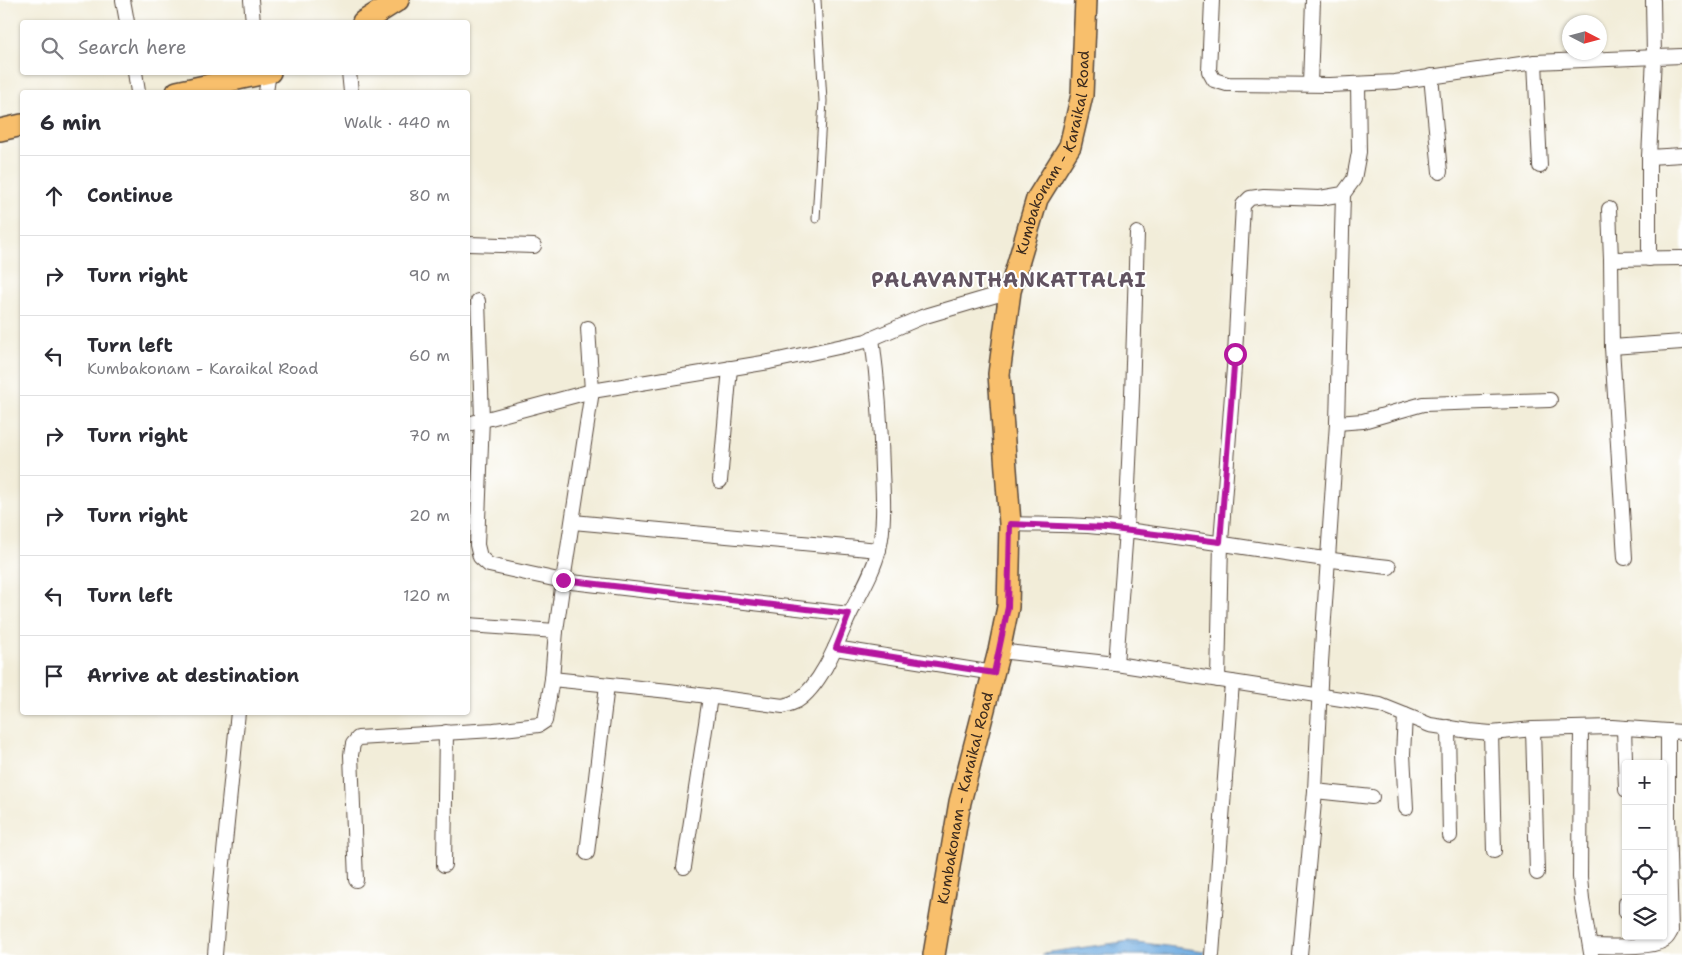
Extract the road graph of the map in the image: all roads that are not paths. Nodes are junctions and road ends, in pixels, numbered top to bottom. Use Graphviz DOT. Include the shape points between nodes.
graph roads {
  1 [pos="123,0"];
  2 [pos="251,0"];
  3 [pos="398,0"];
  4 [pos="817,0"];
  5 [pos="1086,0"];
  6 [pos="1212,0"];
  7 [pos="1313,0"];
  8 [pos="1653,0"];
  9 [pos="127,20"];
  10 [pos="254,20"];
  11 [pos="366,20"];
  12 [pos="1682,56"];
  13 [pos="1654,57"];
  14 [pos="1535,62"];
  15 [pos="135,75"];
  16 [pos="259,75"];
  17 [pos="269,75"];
  18 [pos="349,75"];
  19 [pos="1431,76"];
  20 [pos="1310,84"];
  21 [pos="1358,84"];
  22 [pos="138,90"];
  23 [pos="187,90"];
  24 [pos="266,90"];
  25 [pos="351,90"];
  26 [pos="20,125"];
  27 [pos="0,130"];
  28 [pos="1682,156"];
  29 [pos="1648,157"];
  30 [pos="1540,166"];
  31 [pos="1440,172"];
  32 [pos="1343,194"];
  33 [pos="1608,209"];
  34 [pos="816,219"];
  35 [pos="1137,233"];
  36 [pos="470,244"];
  37 [pos="534,246"];
  38 [pos="1682,258"];
  39 [pos="1612,259"];
  40 [pos="1649,259"];
  41 [pos="1010,291"];
  42 [pos="478,301"];
  43 [pos="588,328"];
  44 [pos="872,338"];
  45 [pos="1682,342"];
  46 [pos="1612,347"];
  47 [pos="730,368"];
  48 [pos="592,391"];
  49 [pos="1550,400"];
  50 [pos="482,419"];
  51 [pos="470,423"];
  52 [pos="1337,423"];
  53 [pos="720,481"];
  54 [pos="573,522"];
  55 [pos="1010,524"];
  56 [pos="1126,530"];
  57 [pos="1220,542"];
  58 [pos="879,550"];
  59 [pos="1625,558"];
  60 [pos="1328,561"];
  61 [pos="1389,567"];
  62 [pos="563,580"];
  63 [pos="849,614"];
  64 [pos="470,624"];
  65 [pos="556,631"];
  66 [pos="836,648"];
  67 [pos="999,651"];
  68 [pos="1116,664"];
  69 [pos="994,673"];
  70 [pos="552,680"];
  71 [pos="1218,680"];
  72 [pos="1232,682"];
  73 [pos="607,685"];
  74 [pos="1320,696"];
  75 [pos="710,697"];
  76 [pos="238,715"];
  77 [pos="1405,715"];
  78 [pos="1448,727"];
  79 [pos="1581,728"];
  80 [pos="1624,728"];
  81 [pos="1533,729"];
  82 [pos="446,732"];
  83 [pos="1675,732"];
  84 [pos="1491,733"];
  85 [pos="1625,760"];
  86 [pos="1315,791"];
  87 [pos="1372,797"];
  88 [pos="1406,808"];
  89 [pos="1450,836"];
  90 [pos="1494,851"];
  91 [pos="587,852"];
  92 [pos="444,865"];
  93 [pos="684,867"];
  94 [pos="1537,873"];
  95 [pos="356,880"];
  96 [pos="1626,941"];
  97 [pos="1591,950"];
  98 [pos="216,955"];
  99 [pos="934,955"];
  100 [pos="1212,955"];
  101 [pos="1300,955"];
  1 -- 9 [label="street"];
  2 -- 10 [label="street"];
  3 -- 11 [label="main road"];
  4 -- 34 [label="lane" via="823,102"];
  5 -- 41 [label="main road, Kumbakonam - Karaikal Road" via="1082,95 1070,146 1037,199"];
  6 -- 20 [label="street" via="1209,71 1214,80 1227,84"];
  7 -- 20 [label="street"];
  8 -- 13 [label="street"];
  12 -- 13 [label="street"];
  13 -- 14 [label="street"];
  13 -- 29 [label="street"];
  14 -- 19 [label="street"];
  14 -- 30 [label="street"];
  15 -- 22 [label="street"];
  16 -- 23 [label="main road"];
  17 -- 24 [label="street"];
  18 -- 25 [label="street"];
  19 -- 21 [label="street"];
  19 -- 31 [label="street"];
  20 -- 21 [label="street"];
  21 -- 32 [label="street" via="1359,152 1354,180"];
  26 -- 27 [label="main road"];
  28 -- 29 [label="street"];
  29 -- 40 [label="street"];
  32 -- 52 [label="street"];
  32 -- 57 [label="street" via="1320,198 1264,196 1250,198 1243,205"];
  33 -- 39 [label="street"];
  35 -- 56 [label="street"];
  36 -- 37 [label="street"];
  38 -- 40 [label="street"];
  39 -- 40 [label="street"];
  39 -- 46 [label="street"];
  41 -- 44 [label="street" via="922,316"];
  41 -- 55 [label="main road, Kumbakonam - Karaikal Road" via="999,374"];
  42 -- 50 [label="street"];
  43 -- 48 [label="street"];
  44 -- 47 [label="street"];
  44 -- 58 [label="street" via="879,395 883,491"];
  45 -- 46 [label="street"];
  46 -- 59 [label="street"];
  47 -- 48 [label="street"];
  47 -- 53 [label="street"];
  48 -- 50 [label="street"];
  48 -- 54 [label="street"];
  49 -- 52 [label="street" via="1423,404 1363,421"];
  50 -- 51 [label="street"];
  50 -- 62 [label="street" via="477,545 480,557 489,565"];
  52 -- 60 [label="street"];
  54 -- 58 [label="street"];
  54 -- 62 [label="street"];
  55 -- 56 [label="street"];
  55 -- 67 [label="main road, Kumbakonam - Karaikal Road" via="1008,607"];
  56 -- 57 [label="street"];
  56 -- 68 [label="street"];
  57 -- 60 [label="street"];
  57 -- 71 [label="street"];
  58 -- 63 [label="street" via="867,584"];
  60 -- 61 [label="street"];
  60 -- 74 [label="street"];
  62 -- 63 [label="street"];
  62 -- 65 [label="street"];
  63 -- 66 [label="street"];
  64 -- 65 [label="street"];
  65 -- 70 [label="street"];
  66 -- 69 [label="street"];
  66 -- 75 [label="street" via="813,686 797,701 783,706"];
  67 -- 68 [label="street"];
  67 -- 69 [label="main road, Kumbakonam - Karaikal Road"];
  68 -- 71 [label="street"];
  69 -- 99 [label="main road, Kumbakonam - Karaikal Road" via="960,802"];
  70 -- 73 [label="street"];
  70 -- 82 [label="street" via="545,721 539,726"];
  71 -- 72 [label="street"];
  72 -- 74 [label="street"];
  72 -- 100 [label="street"];
  73 -- 75 [label="street"];
  73 -- 91 [label="street"];
  74 -- 77 [label="street" via="1380,705"];
  74 -- 86 [label="street"];
  75 -- 93 [label="street"];
  76 -- 98 [label="street" via="218,903"];
  77 -- 78 [label="street" via="1430,725"];
  77 -- 88 [label="street"];
  78 -- 84 [label="street"];
  78 -- 89 [label="street"];
  79 -- 80 [label="street"];
  79 -- 81 [label="street"];
  79 -- 97 [label="street" via="1580,877"];
  80 -- 83 [label="street"];
  80 -- 85 [label="street"];
  81 -- 84 [label="street"];
  81 -- 94 [label="street"];
  82 -- 92 [label="street"];
  82 -- 95 [label="street" via="366,736 353,744"];
  83 -- 96 [label="street" via="1668,818 1671,931 1666,939 1657,943"];
  84 -- 90 [label="street"];
  86 -- 87 [label="street"];
  86 -- 101 [label="street"];
  96 -- 97 [label="street"];
}
